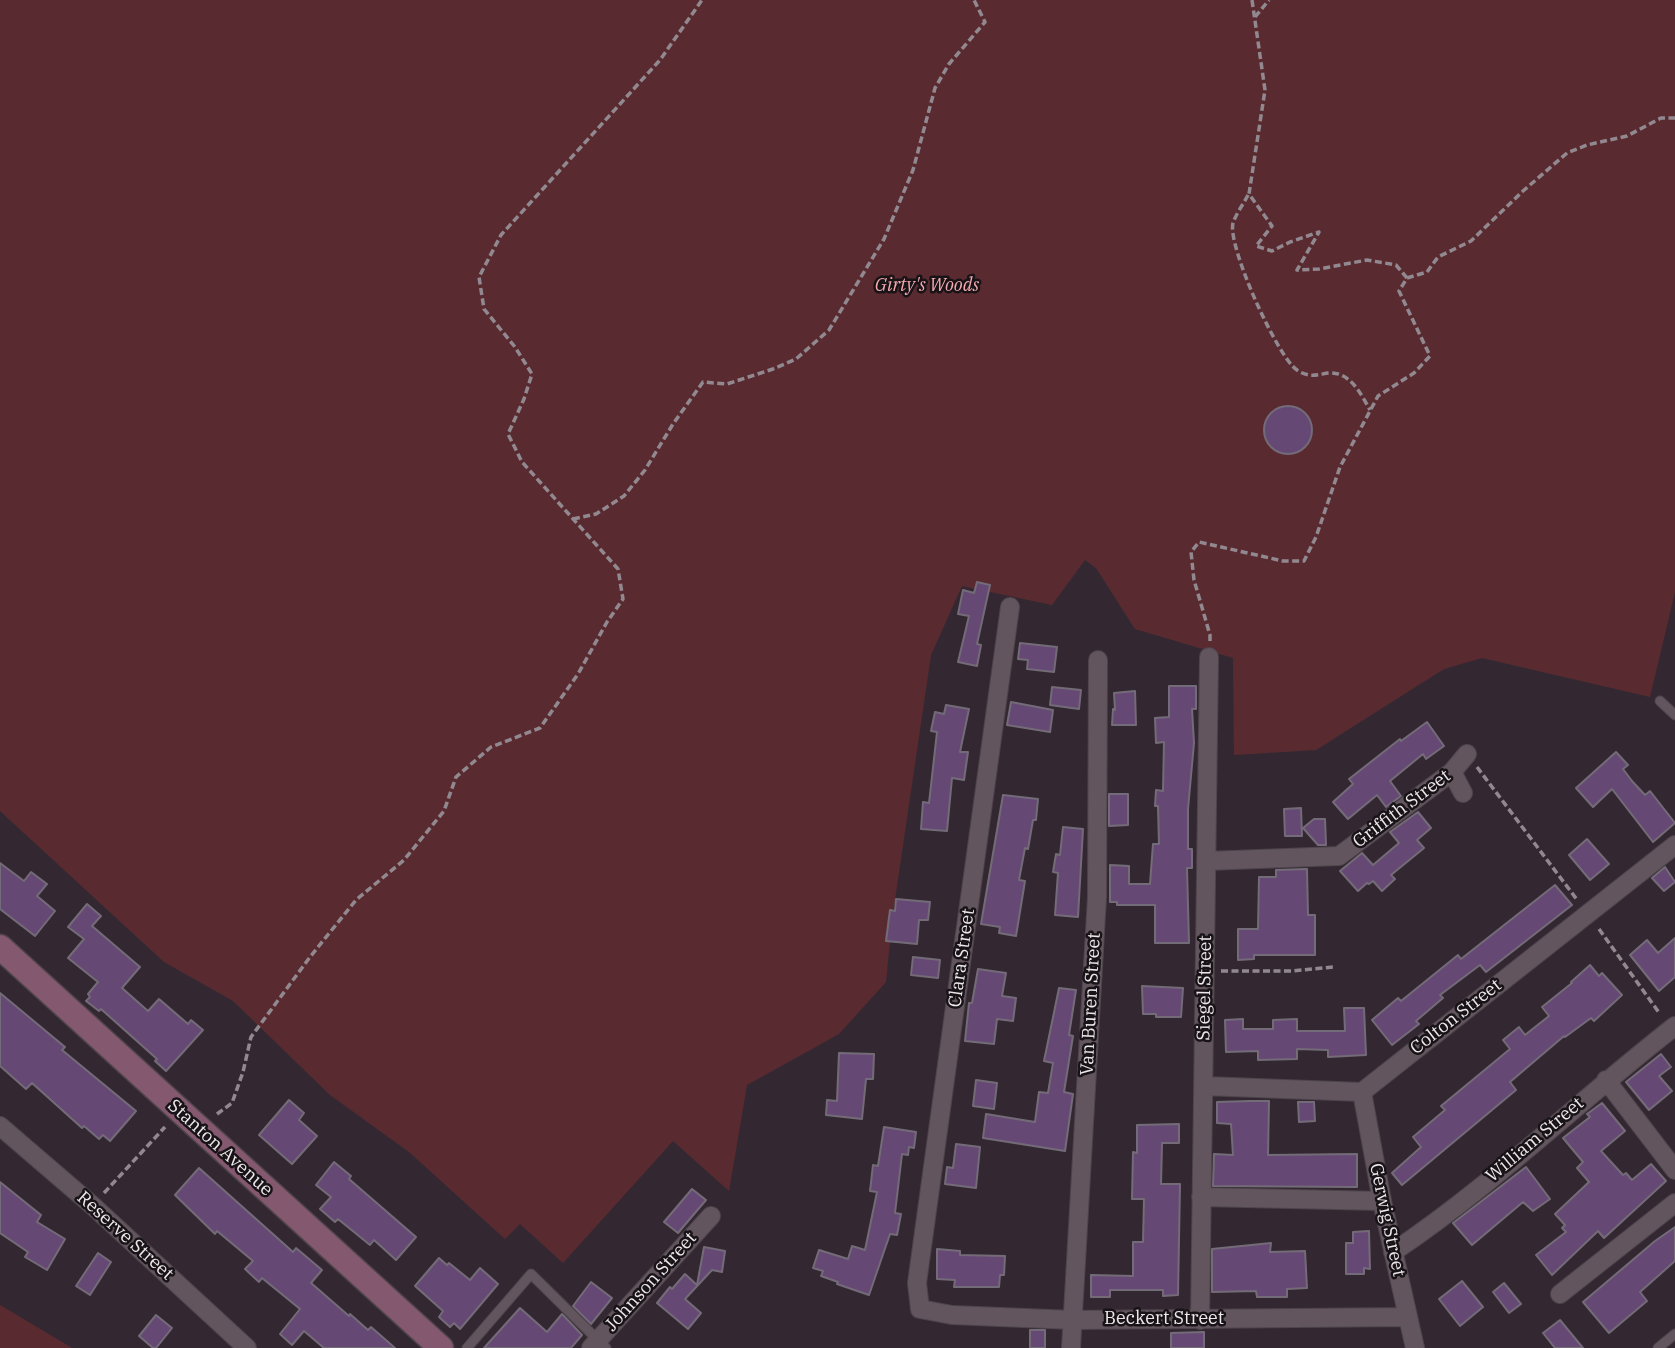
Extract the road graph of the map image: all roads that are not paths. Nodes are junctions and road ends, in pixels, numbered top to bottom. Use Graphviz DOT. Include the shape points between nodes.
graph roads {
  1 [pos="1010,607"];
  2 [pos="1209,657"];
  3 [pos="1098,660"];
  4 [pos="1660,701"];
  5 [pos="1675,715"];
  6 [pos="1467,754"];
  7 [pos="1452,772"];
  8 [pos="1464,793"];
  9 [pos="1675,845"];
  10 [pos="1206,861"];
  11 [pos="0,947"];
  12 [pos="1673,1027"];
  13 [pos="1606,1080"];
  14 [pos="1204,1086"];
  15 [pos="1362,1092"];
  16 [pos="0,1126"];
  17 [pos="1675,1170"];
  18 [pos="1201,1197"];
  19 [pos="1382,1201"];
  20 [pos="1675,1203"];
  21 [pos="711,1216"];
  22 [pos="1394,1252"];
  23 [pos="1560,1294"];
  24 [pos="920,1309"];
  25 [pos="1408,1318"];
  26 [pos="1073,1320"];
  27 [pos="1200,1320"];
  28 [pos="1675,1334"];
  29 [pos="598,1346"];
  30 [pos="247,1348"];
  31 [pos="441,1348"];
  32 [pos="467,1348"];
  33 [pos="1071,1348"];
  34 [pos="1415,1348"];
  35 [pos="1658,1348"];
  1 -- 24 [label="street, Clara Street" via="917,1283"];
  2 -- 10 [label="street, Siegel Street"];
  3 -- 26 [label="street, Van Buren Street" via="1097,897"];
  4 -- 5 [label="lane"];
  6 -- 7 [label="street, Griffith Street"];
  7 -- 8 [label="street"];
  7 -- 10 [label="street, Griffith Street" via="1339,856"];
  9 -- 15 [label="street, Colton Street"];
  10 -- 14 [label="street, Siegel Street"];
  11 -- 31 [label="street, Stanton Avenue"];
  12 -- 13 [label="street, William Street"];
  13 -- 17 [label="street"];
  13 -- 22 [label="street, William Street" via="1444,1218"];
  14 -- 15 [label="street"];
  14 -- 18 [label="street, Siegel Street"];
  15 -- 19 [label="street, Gerwig Street"];
  16 -- 30 [label="street, Reserve Street"];
  18 -- 19 [label="street"];
  18 -- 27 [label="street, Siegel Street"];
  19 -- 22 [label="street, Gerwig Street"];
  20 -- 23 [label="street"];
  21 -- 29 [label="street, Johnson Street"];
  22 -- 25 [label="street, Gerwig Street"];
  24 -- 26 [label="street, Beckert Street" via="952,1315"];
  25 -- 27 [label="street, Beckert Street"];
  25 -- 34 [label="street, Gerwig Street"];
  26 -- 27 [label="street, Beckert Street"];
  26 -- 33 [label="street, Van Buren Street"];
  28 -- 35 [label="lane"];
  29 -- 32 [label="lane" via="531,1274"];
}
